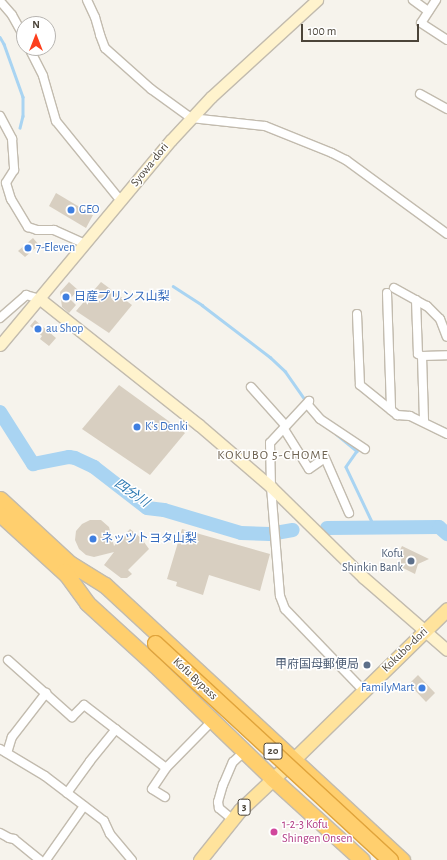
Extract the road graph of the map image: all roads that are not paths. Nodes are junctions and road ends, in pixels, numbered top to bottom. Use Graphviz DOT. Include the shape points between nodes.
graph roads {
  1 [pos="87,0"];
  2 [pos="317,0"];
  3 [pos="413,0"];
  4 [pos="436,0"];
  5 [pos="0,1"];
  6 [pos="428,11"];
  7 [pos="16,22"];
  8 [pos="447,40"];
  9 [pos="33,56"];
  10 [pos="420,94"];
  11 [pos="447,109"];
  12 [pos="0,116"];
  13 [pos="191,118"];
  14 [pos="121,200"];
  15 [pos="447,234"];
  16 [pos="85,244"];
  17 [pos="40,299"];
  18 [pos="416,300"];
  19 [pos="357,314"];
  20 [pos="0,318"];
  21 [pos="447,337"];
  22 [pos="0,345"];
  23 [pos="447,355"];
  24 [pos="422,356"];
  25 [pos="251,387"];
  26 [pos="392,410"];
  27 [pos="424,421"];
  28 [pos="284,427"];
  29 [pos="447,434"];
  30 [pos="365,449"];
  31 [pos="271,487"];
  32 [pos="0,499"];
  33 [pos="349,513"];
  34 [pos="0,514"];
  35 [pos="67,567"];
  36 [pos="447,609"];
  37 [pos="424,631"];
  38 [pos="152,647"];
  39 [pos="447,650"];
  40 [pos="8,660"];
  41 [pos="364,691"];
  42 [pos="46,693"];
  43 [pos="212,721"];
  44 [pos="116,729"];
  45 [pos="3,751"];
  46 [pos="245,751"];
  47 [pos="294,760"];
  48 [pos="166,768"];
  49 [pos="273,779"];
  50 [pos="67,793"];
  51 [pos="165,797"];
  52 [pos="84,806"];
  53 [pos="232,818"];
  54 [pos="0,833"];
  55 [pos="40,860"];
  56 [pos="46,860"];
  57 [pos="132,860"];
  58 [pos="200,860"];
  59 [pos="362,860"];
  60 [pos="375,860"];
  61 [pos="390,860"];
  62 [pos="402,860"];
  1 -- 13 [label="street" via="105,48 151,89"];
  2 -- 13 [label="street, Syowa-dori"];
  3 -- 6 [label="street"];
  4 -- 6 [label="street"];
  5 -- 7 [label="street"];
  6 -- 8 [label="street" via="421,23"];
  9 -- 14 [label="street" via="43,76 56,121"];
  10 -- 11 [label="street"];
  12 -- 16 [label="street" via="12,139 14,170 6,183 28,227 54,230"];
  13 -- 14 [label="street, Syowa-dori"];
  13 -- 15 [label="street" via="265,126 332,153 346,160"];
  14 -- 16 [label="street, Syowa-dori"];
  16 -- 17 [label="street, Syowa-dori"];
  17 -- 20 [label="street" via="26,295"];
  17 -- 22 [label="street, Syowa-dori"];
  17 -- 31 [label="street" via="199,425"];
  18 -- 21 [label="street" via="427,306 440,319"];
  18 -- 24 [label="street" via="418,354"];
  18 -- 26 [label="street" via="391,290"];
  19 -- 26 [label="street" via="360,385"];
  23 -- 24 [label="street"];
  24 -- 27 [label="street"];
  25 -- 28 [label="street"];
  26 -- 27 [label="street" via="397,415"];
  27 -- 29 [label="street"];
  28 -- 30 [label="street" via="309,400 308,405 320,419"];
  28 -- 31 [label="street" via="270,443"];
  28 -- 33 [label="street" via="309,469 325,458"];
  31 -- 37 [label="street" via="363,577"];
  31 -- 41 [label="street" via="280,596 285,609"];
  32 -- 35 [label="highway, Kofu Bypass / 20"];
  34 -- 35 [label="highway, Kofu Bypass / 20"];
  35 -- 38 [label="highway, Kofu Bypass / 20"];
  35 -- 43 [label="highway" via="87,603"];
  35 -- 47 [label="highway" via="105,585"];
  36 -- 37 [label="main road, Kokubo-dori / 3"];
  37 -- 39 [label="street"];
  37 -- 41 [label="main road, Kokubo-dori / 3"];
  38 -- 60 [label="highway, Kofu Bypass / 20"];
  38 -- 61 [label="highway, Kofu Bypass / 20, bridge"];
  40 -- 42 [label="street"];
  41 -- 47 [label="main road, Kokubo-dori / 3"];
  42 -- 44 [label="street" via="72,717 84,705"];
  42 -- 45 [label="street"];
  43 -- 46 [label="highway"];
  43 -- 48 [label="street"];
  44 -- 48 [label="street"];
  44 -- 50 [label="street"];
  45 -- 50 [label="street" via="45,776"];
  46 -- 49 [label="highway"];
  46 -- 53 [label="street" via="233,762 218,802 219,808"];
  47 -- 49 [label="main road, 3"];
  47 -- 62 [label="highway"];
  48 -- 51 [label="street" via="152,789"];
  49 -- 53 [label="main road, 3"];
  49 -- 59 [label="highway"];
  50 -- 52 [label="street"];
  52 -- 56 [label="street"];
  52 -- 57 [label="street" via="104,821 110,834"];
  53 -- 58 [label="main road, 3"];
  54 -- 55 [label="street" via="14,839"];
}
